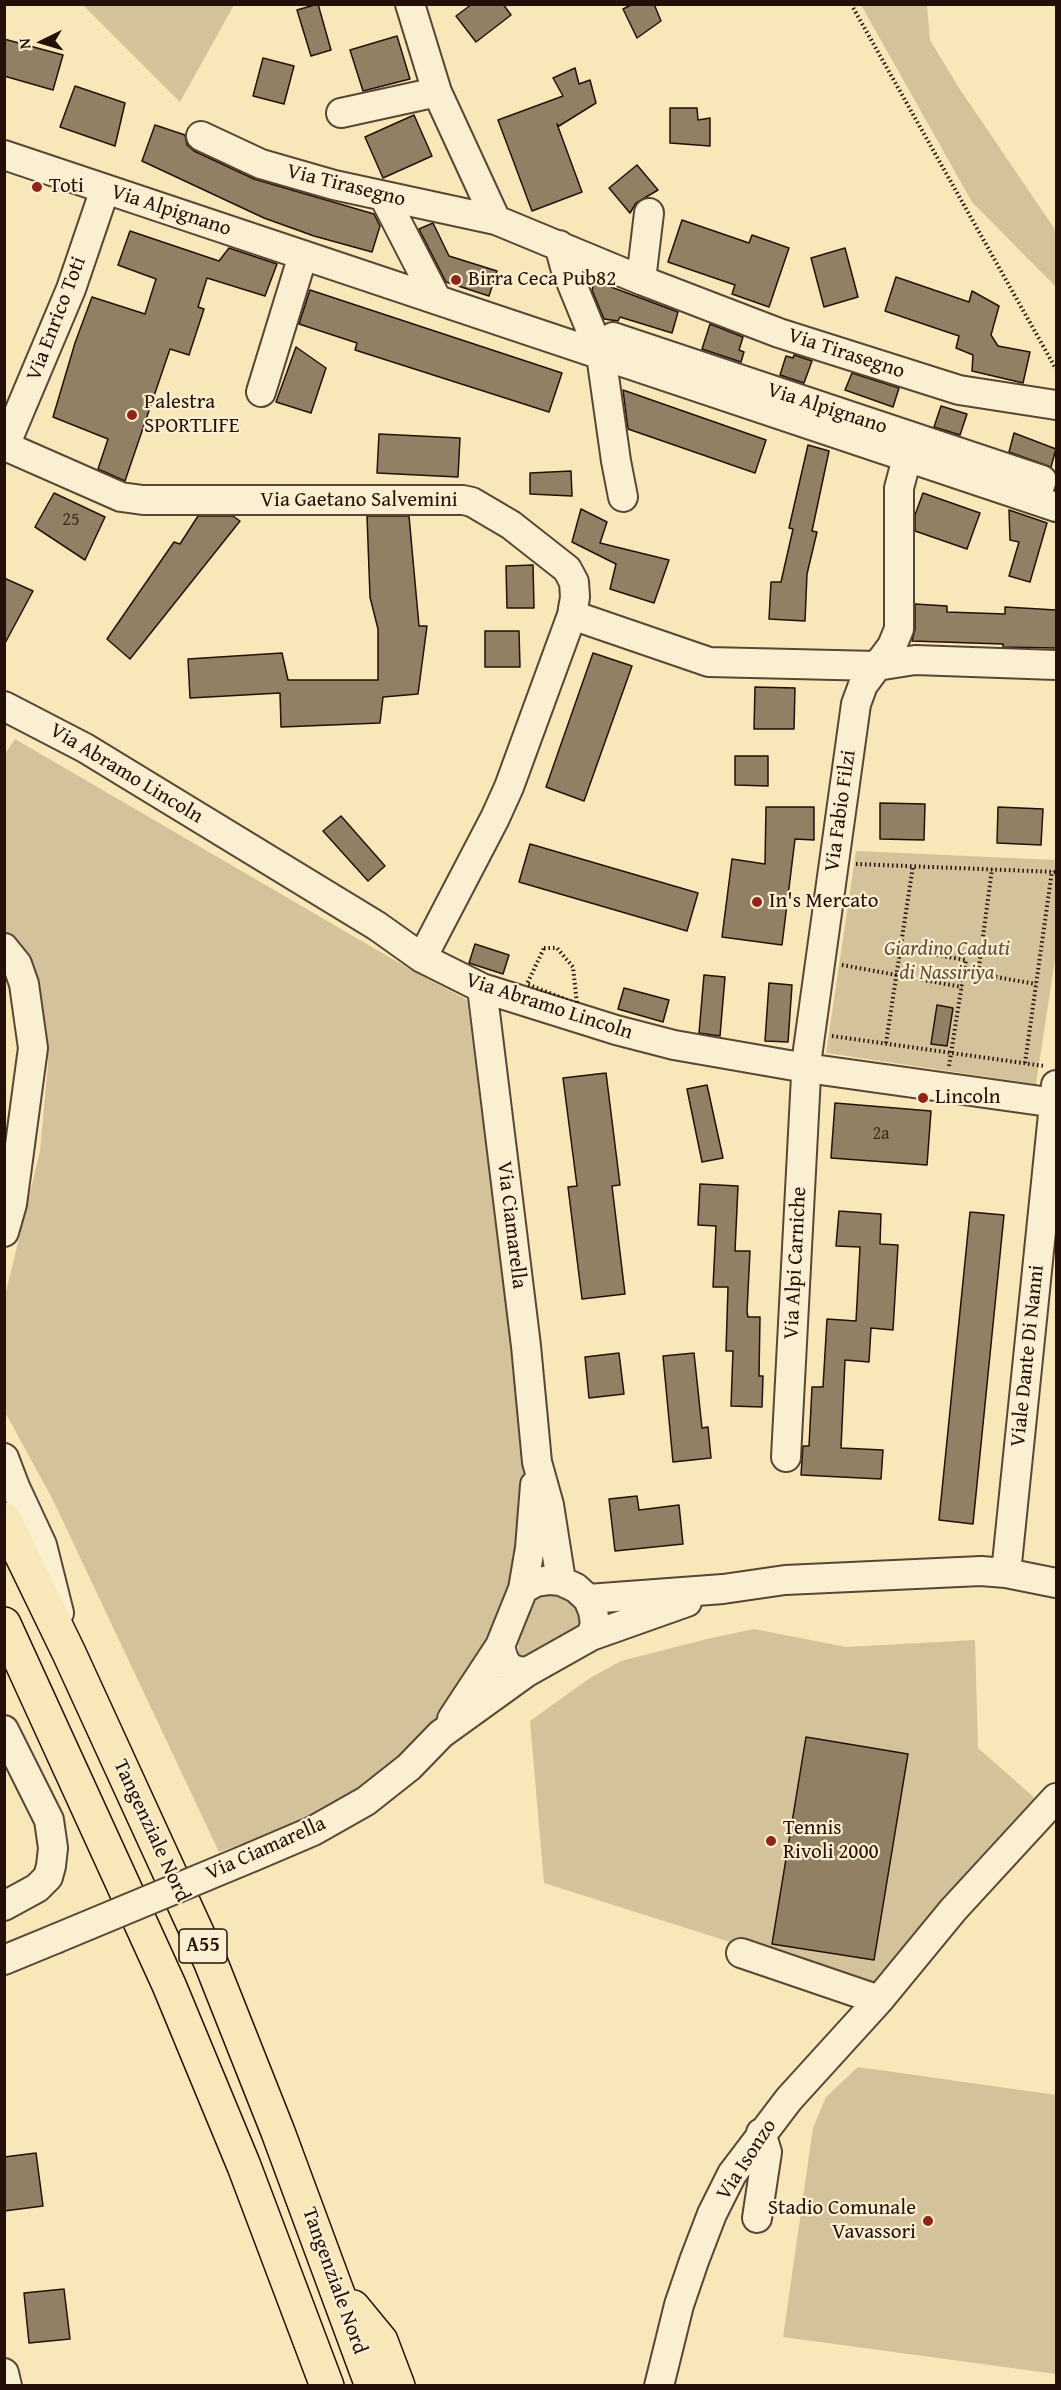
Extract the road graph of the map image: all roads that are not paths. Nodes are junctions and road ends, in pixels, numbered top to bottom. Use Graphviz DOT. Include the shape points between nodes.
graph roads {
  1 [pos="410,4"];
  2 [pos="437,92"];
  3 [pos="341,113"];
  4 [pos="201,136"];
  5 [pos="4,155"];
  6 [pos="105,189"];
  7 [pos="384,196"];
  8 [pos="649,213"];
  9 [pos="496,220"];
  10 [pos="559,245"];
  11 [pos="303,255"];
  12 [pos="641,280"];
  13 [pos="437,300"];
  14 [pos="601,355"];
  15 [pos="261,392"];
  16 [pos="1056,405"];
  17 [pos="5,447"];
  18 [pos="907,458"];
  19 [pos="623,497"];
  20 [pos="1046,504"];
  21 [pos="573,615"];
  22 [pos="1056,665"];
  23 [pos="877,666"];
  24 [pos="6,710"];
  25 [pos="4,948"];
  26 [pos="422,958"];
  27 [pos="482,988"];
  28 [pos="806,1068"];
  29 [pos="1053,1088"];
  30 [pos="4,1232"];
  31 [pos="786,1457"];
  32 [pos="4,1458"];
  33 [pos="537,1462"];
  34 [pos="4,1519"];
  35 [pos="1006,1573"];
  36 [pos="561,1581"];
  37 [pos="1056,1583"];
  38 [pos="523,1589"];
  39 [pos="723,1589"];
  40 [pos="588,1599"];
  41 [pos="4,1624"];
  42 [pos="591,1636"];
  43 [pos="500,1646"];
  44 [pos="69,1653"];
  45 [pos="528,1672"];
  46 [pos="4,1730"];
  47 [pos="441,1734"];
  48 [pos="1056,1798"];
  49 [pos="4,1906"];
  50 [pos="741,1953"];
  51 [pos="4,1960"];
  52 [pos="879,2000"];
  53 [pos="761,2133"];
  54 [pos="757,2218"];
  55 [pos="337,2287"];
  56 [pos="4,2373"];
  57 [pos="7,2385"];
  58 [pos="327,2385"];
  59 [pos="372,2385"];
  60 [pos="398,2385"];
  61 [pos="659,2385"];
  1 -- 2 [label="street"];
  2 -- 3 [label="street"];
  2 -- 9 [label="street"];
  4 -- 7 [label="street, Via Tirasegno" via="261,164"];
  5 -- 6 [label="street, Via Alpignano"];
  6 -- 11 [label="street, Via Alpignano"];
  6 -- 17 [label="street, Via Enrico Toti" via="66,300"];
  7 -- 9 [label="street, Via Tirasegno"];
  7 -- 13 [label="street"];
  8 -- 12 [label="street"];
  9 -- 10 [label="street, Via Tirasegno"];
  10 -- 12 [label="street, Via Tirasegno"];
  10 -- 14 [label="street"];
  11 -- 13 [label="street, Via Alpignano"];
  11 -- 15 [label="street"];
  12 -- 16 [label="street, Via Tirasegno" via="779,333 959,390"];
  13 -- 14 [label="street, Via Alpignano"];
  14 -- 18 [label="street, Via Alpignano"];
  14 -- 19 [label="street"];
  14 -- 20 [label="street, Via Alpignano" via="613,337 1042,480"];
  17 -- 21 [label="street, Via Gaetano Salvemini" via="121,497 143,500 472,502 526,536 567,569 575,589"];
  18 -- 20 [label="street, Via Alpignano"];
  18 -- 23 [label="street, Via Fabio Filzi" via="899,488 899,629"];
  21 -- 23 [label="street" via="710,662"];
  21 -- 26 [label="street, Via Gaetano Salvemini" via="500,807"];
  22 -- 23 [label="street" via="915,660"];
  23 -- 28 [label="street, Via Fabio Filzi" via="863,685 856,704"];
  24 -- 26 [label="street, Via Abramo Lincoln" via="86,748 377,926"];
  25 -- 30 [label="street" via="17,964 24,984 33,1048 12,1204"];
  26 -- 27 [label="street, Via Abramo Lincoln"];
  27 -- 28 [label="street, Via Abramo Lincoln" via="654,1041"];
  27 -- 33 [label="street, Via Ciamarella"];
  28 -- 29 [label="street, Via Abramo Lincoln" via="946,1088"];
  28 -- 31 [label="street, Via Alpi Carniche"];
  29 -- 35 [label="street, Viale Dante Di Nanni"];
  32 -- 44 [label="street" via="42,1545"];
  33 -- 36 [label="street, Via Ciamarella" via="549,1505"];
  33 -- 38 [label="street, Via Ciamarella"];
  34 -- 44 [label="highway, Tangenziale Nord / A55"];
  35 -- 37 [label="street"];
  35 -- 39 [label="street" via="849,1576"];
  36 -- 38 [label="street" via="536,1582"];
  36 -- 40 [label="street"];
  38 -- 43 [label="street"];
  39 -- 40 [label="street"];
  39 -- 42 [label="street"];
  40 -- 42 [label="street" via="595,1624"];
  41 -- 58 [label="highway, Tangenziale Nord / A55" via="169,1984 244,2166"];
  42 -- 45 [label="street"];
  43 -- 45 [label="street" via="508,1667"];
  43 -- 47 [label="street, Via Ciamarella"];
  44 -- 55 [label="highway, Tangenziale Nord / A55" via="211,1963"];
  45 -- 47 [label="street, Via Ciamarella"];
  46 -- 49 [label="street" via="49,1820 53,1848 48,1877 37,1888"];
  47 -- 51 [label="street, Via Ciamarella, bridge" via="409,1767 366,1801 313,1831"];
  48 -- 52 [label="street, Via Isonzo" via="953,1910"];
  50 -- 52 [label="street"];
  52 -- 53 [label="street, Via Isonzo"];
  53 -- 54 [label="street" via="767,2152"];
  53 -- 61 [label="street, Via Isonzo" via="732,2174 712,2214 679,2305"];
  55 -- 59 [label="highway, Tangenziale Nord / A55"];
  55 -- 60 [label="highway" via="381,2341"];
  56 -- 57 [label="street"];
}
